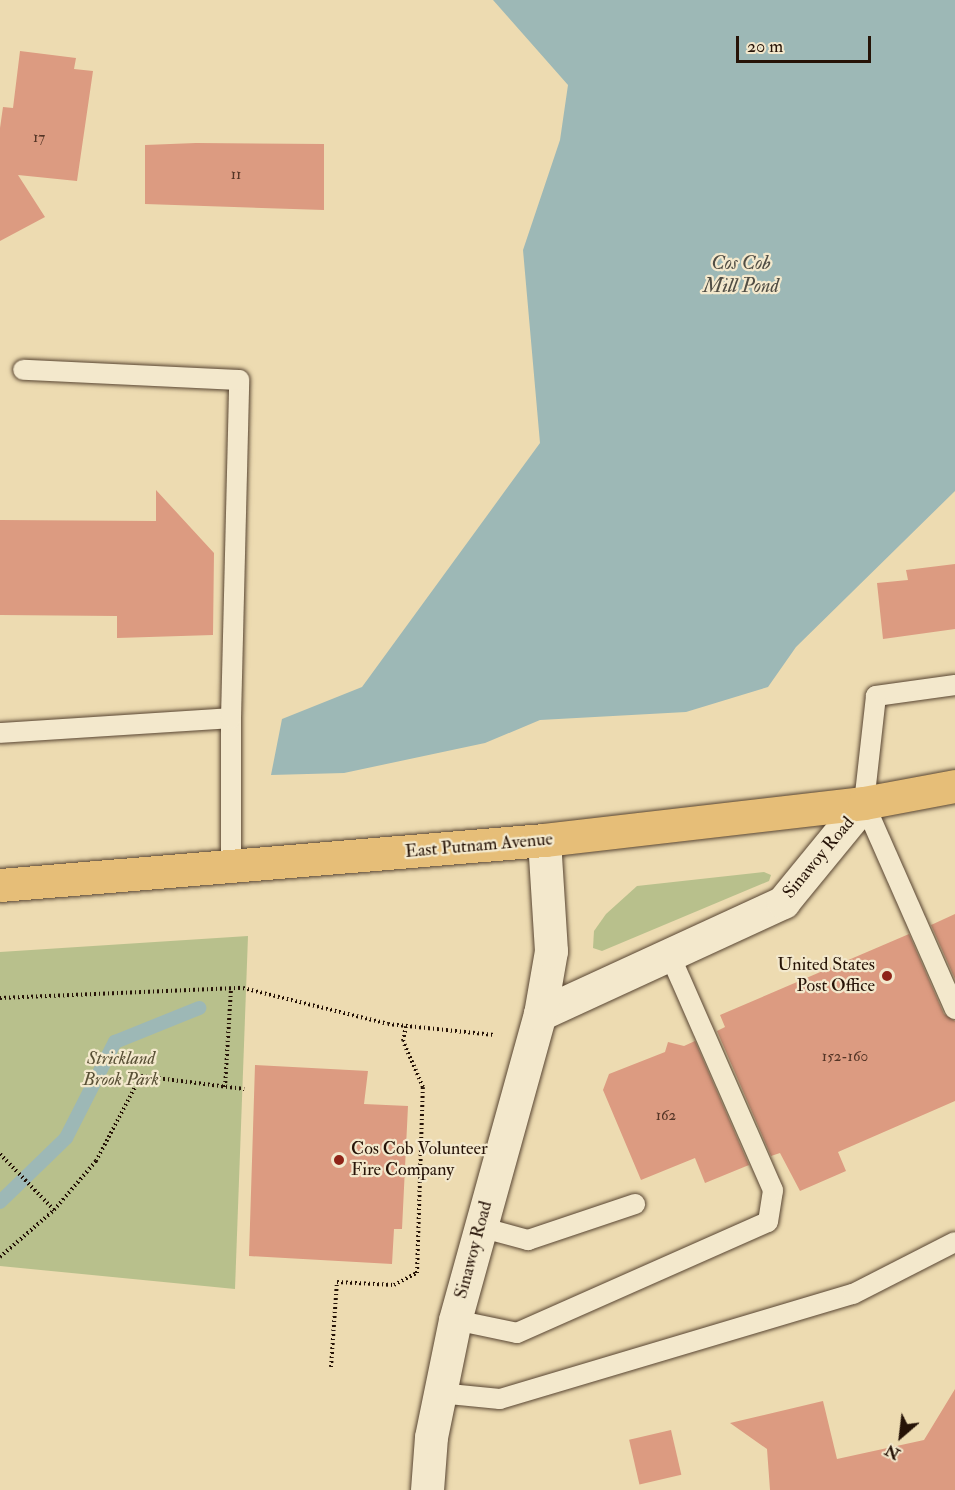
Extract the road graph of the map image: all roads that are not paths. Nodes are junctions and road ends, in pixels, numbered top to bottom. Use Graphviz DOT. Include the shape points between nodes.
graph roads {
  1 [pos="23,370"];
  2 [pos="955,685"];
  3 [pos="231,718"];
  4 [pos="0,733"];
  5 [pos="955,786"];
  6 [pos="864,802"];
  7 [pos="544,840"];
  8 [pos="231,869"];
  9 [pos="0,885"];
  10 [pos="670,955"];
  11 [pos="955,1009"];
  12 [pos="537,1026"];
  13 [pos="635,1204"];
  14 [pos="480,1227"];
  15 [pos="955,1242"];
  16 [pos="455,1320"];
  17 [pos="440,1393"];
  18 [pos="427,1490"];
  1 -- 3 [label="lane" via="239,380"];
  2 -- 6 [label="lane" via="876,696"];
  3 -- 4 [label="lane"];
  3 -- 8 [label="lane"];
  5 -- 6 [label="main road, East Putnam Avenue"];
  6 -- 7 [label="main road, East Putnam Avenue"];
  6 -- 10 [label="street, Sinawoy Road" via="783,902"];
  6 -- 11 [label="lane"];
  7 -- 8 [label="main road, East Putnam Avenue"];
  7 -- 12 [label="street, Sinawoy Road" via="551,951"];
  8 -- 9 [label="main road, East Putnam Avenue"];
  10 -- 12 [label="street, Sinawoy Road"];
  10 -- 16 [label="lane" via="773,1190 768,1222 517,1333"];
  12 -- 14 [label="street, Sinawoy Road"];
  13 -- 14 [label="lane" via="528,1239"];
  14 -- 16 [label="street, Sinawoy Road"];
  15 -- 17 [label="lane" via="853,1294 512,1396"];
  16 -- 17 [label="street, Sinawoy Road"];
  17 -- 18 [label="street, Sinawoy Road"];
}
